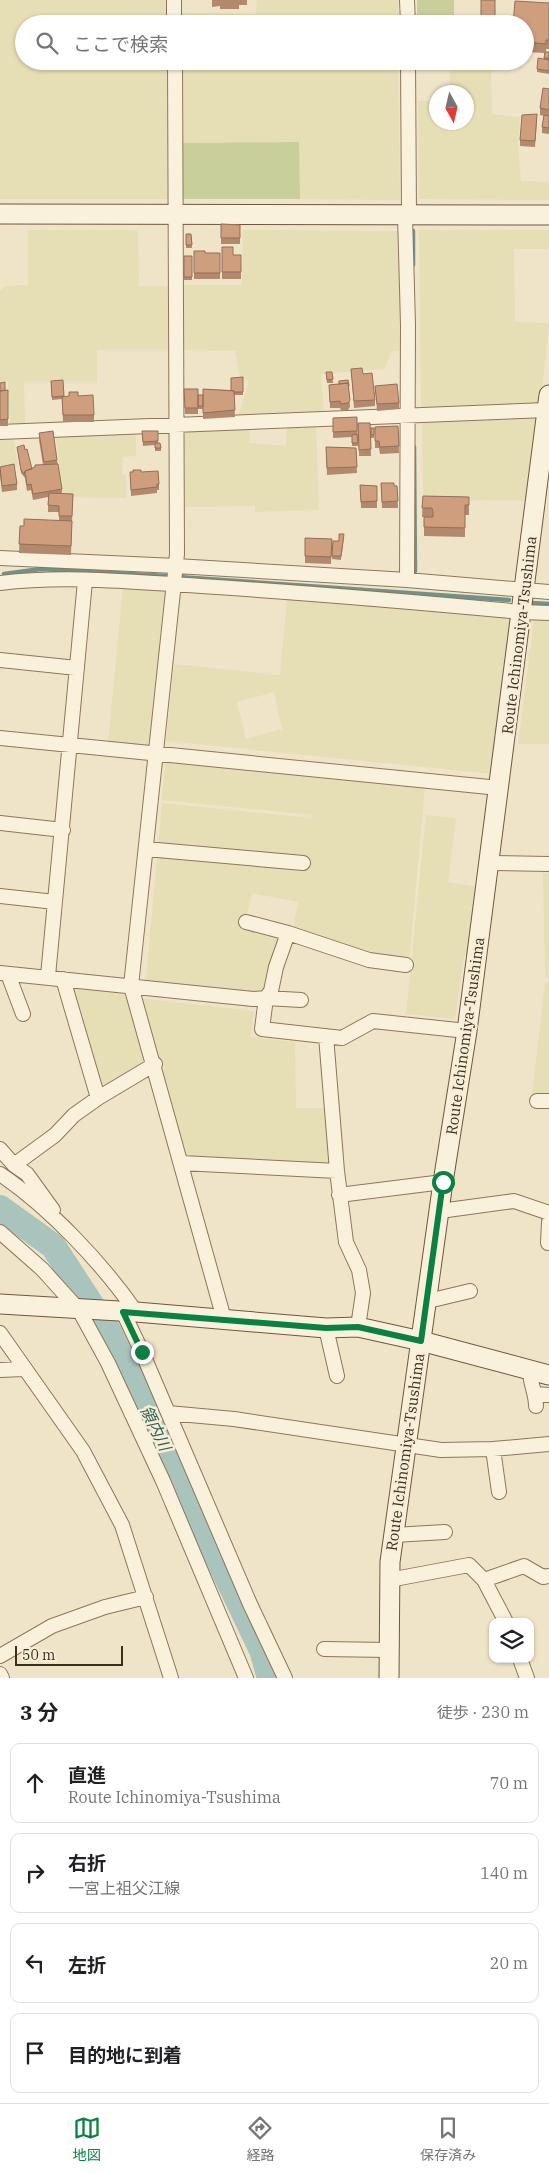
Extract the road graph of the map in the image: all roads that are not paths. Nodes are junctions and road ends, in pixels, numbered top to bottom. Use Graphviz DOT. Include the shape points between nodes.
graph roads {
  1 [pos="174,0"];
  2 [pos="407,0"];
  3 [pos="174,15"];
  4 [pos="408,15"];
  5 [pos="174,70"];
  6 [pos="408,70"];
  7 [pos="0,214"];
  8 [pos="176,214"];
  9 [pos="407,215"];
  10 [pos="549,215"];
  11 [pos="548,402"];
  12 [pos="408,414"];
  13 [pos="177,425"];
  14 [pos="0,432"];
  15 [pos="0,558"];
  16 [pos="176,566"];
  17 [pos="408,580"];
  18 [pos="85,581"];
  19 [pos="0,583"];
  20 [pos="174,585"];
  21 [pos="525,591"];
  22 [pos="549,592"];
  23 [pos="522,612"];
  24 [pos="549,613"];
  25 [pos="0,660"];
  26 [pos="77,668"];
  27 [pos="0,738"];
  28 [pos="70,745"];
  29 [pos="155,754"];
  30 [pos="500,788"];
  31 [pos="0,823"];
  32 [pos="63,830"];
  33 [pos="146,849"];
  34 [pos="303,863"];
  35 [pos="490,863"];
  36 [pos="549,864"];
  37 [pos="0,896"];
  38 [pos="56,902"];
  39 [pos="246,922"];
  40 [pos="288,933"];
  41 [pos="406,966"];
  42 [pos="4,973"];
  43 [pos="48,976"];
  44 [pos="64,979"];
  45 [pos="131,986"];
  46 [pos="266,998"];
  47 [pos="301,1000"];
  48 [pos="23,1014"];
  49 [pos="467,1031"];
  50 [pos="326,1036"];
  51 [pos="155,1064"];
  52 [pos="98,1098"];
  53 [pos="0,1149"];
  54 [pos="181,1163"];
  55 [pos="14,1165"];
  56 [pos="337,1171"];
  57 [pos="0,1174"];
  58 [pos="443,1182"];
  59 [pos="339,1195"];
  60 [pos="440,1211"];
  61 [pos="549,1213"];
  62 [pos="549,1222"];
  63 [pos="0,1232"];
  64 [pos="74,1239"];
  65 [pos="548,1243"];
  66 [pos="470,1290"];
  67 [pos="428,1301"];
  68 [pos="0,1304"];
  69 [pos="82,1310"];
  70 [pos="126,1312"];
  71 [pos="224,1319"];
  72 [pos="358,1327"];
  73 [pos="326,1328"];
  74 [pos="0,1333"];
  75 [pos="421,1341"];
  76 [pos="24,1369"];
  77 [pos="0,1370"];
  78 [pos="530,1371"];
  79 [pos="549,1375"];
  80 [pos="337,1376"];
  81 [pos="540,1398"];
  82 [pos="168,1413"];
  83 [pos="549,1444"];
  84 [pos="406,1446"];
  85 [pos="493,1450"];
  86 [pos="499,1492"];
  87 [pos="446,1532"];
  88 [pos="394,1535"];
  89 [pos="549,1576"];
  90 [pos="389,1580"];
  91 [pos="484,1580"];
  92 [pos="146,1597"];
  93 [pos="504,1618"];
  94 [pos="324,1649"];
  95 [pos="388,1650"];
  96 [pos="0,1656"];
  97 [pos="521,1663"];
  98 [pos="0,1674"];
  99 [pos="524,1677"];
  100 [pos="2,1678"];
  101 [pos="172,1678"];
  102 [pos="246,1678"];
  103 [pos="285,1678"];
  104 [pos="389,1678"];
  1 -- 3 [label="street"];
  2 -- 4 [label="street"];
  5 -- 8 [label="street"];
  6 -- 9 [label="street"];
  7 -- 8 [label="main road"];
  8 -- 9 [label="main road"];
  8 -- 13 [label="street"];
  9 -- 10 [label="main road"];
  9 -- 12 [label="street"];
  11 -- 12 [label="street"];
  11 -- 21 [label="main road, Route Ichinomiya-Tsushima"];
  12 -- 13 [label="street"];
  12 -- 17 [label="street"];
  13 -- 14 [label="street"];
  13 -- 16 [label="street"];
  15 -- 16 [label="street"];
  16 -- 17 [label="street"];
  16 -- 20 [label="street"];
  17 -- 21 [label="street"];
  18 -- 19 [label="street" via="36,579"];
  18 -- 20 [label="street"];
  18 -- 26 [label="street"];
  20 -- 23 [label="street" via="341,595"];
  20 -- 29 [label="street"];
  21 -- 22 [label="street"];
  21 -- 23 [label="main road, Route Ichinomiya-Tsushima"];
  23 -- 24 [label="street"];
  23 -- 30 [label="main road, Route Ichinomiya-Tsushima"];
  25 -- 26 [label="street"];
  26 -- 28 [label="street"];
  27 -- 28 [label="street"];
  28 -- 29 [label="street"];
  28 -- 32 [label="street"];
  29 -- 30 [label="street"];
  29 -- 33 [label="street"];
  30 -- 35 [label="main road, Route Ichinomiya-Tsushima"];
  31 -- 32 [label="street"];
  32 -- 38 [label="street"];
  33 -- 34 [label="street"];
  33 -- 45 [label="street"];
  35 -- 36 [label="street"];
  35 -- 49 [label="main road, Route Ichinomiya-Tsushima"];
  37 -- 38 [label="street"];
  38 -- 43 [label="street"];
  39 -- 40 [label="street"];
  40 -- 41 [label="street" via="369,960"];
  40 -- 46 [label="street"];
  42 -- 43 [label="street"];
  42 -- 48 [label="street"];
  43 -- 44 [label="street"];
  44 -- 45 [label="street"];
  44 -- 52 [label="street"];
  45 -- 46 [label="street"];
  45 -- 51 [label="street"];
  46 -- 47 [label="street"];
  46 -- 50 [label="street" via="262,1029"];
  49 -- 50 [label="street" via="374,1021 342,1038"];
  49 -- 58 [label="main road, Route Ichinomiya-Tsushima"];
  50 -- 56 [label="street"];
  51 -- 52 [label="street"];
  51 -- 54 [label="street"];
  52 -- 55 [label="street"];
  53 -- 55 [label="street"];
  54 -- 56 [label="street"];
  54 -- 71 [label="street"];
  55 -- 64 [label="street" via="27,1174"];
  56 -- 59 [label="street"];
  57 -- 64 [label="street"];
  58 -- 59 [label="street"];
  58 -- 60 [label="main road, Route Ichinomiya-Tsushima"];
  59 -- 72 [label="street" via="346,1242 360,1270 363,1293"];
  60 -- 61 [label="street" via="514,1201"];
  60 -- 67 [label="main road, Route Ichinomiya-Tsushima"];
  62 -- 65 [label="street"];
  63 -- 69 [label="street"];
  64 -- 70 [label="street" via="115,1283"];
  66 -- 67 [label="street"];
  67 -- 75 [label="main road, Route Ichinomiya-Tsushima"];
  68 -- 69 [label="main road"];
  69 -- 70 [label="main road"];
  69 -- 102 [label="street" via="162,1481"];
  70 -- 71 [label="main road"];
  70 -- 82 [label="street"];
  71 -- 73 [label="main road"];
  72 -- 73 [label="main road"];
  72 -- 75 [label="main road"];
  73 -- 80 [label="street"];
  74 -- 76 [label="street"];
  75 -- 78 [label="main road"];
  75 -- 84 [label="main road, Route Ichinomiya-Tsushima"];
  76 -- 77 [label="street"];
  76 -- 92 [label="street" via="83,1451 122,1525"];
  78 -- 79 [label="main road"];
  78 -- 81 [label="street" via="530,1383"];
  82 -- 84 [label="street" via="327,1432"];
  82 -- 103 [label="street"];
  83 -- 85 [label="street"];
  84 -- 85 [label="street"];
  84 -- 88 [label="main road, Route Ichinomiya-Tsushima"];
  85 -- 86 [label="street"];
  87 -- 88 [label="street"];
  88 -- 90 [label="main road, Route Ichinomiya-Tsushima"];
  89 -- 91 [label="street" via="543,1577 524,1566"];
  90 -- 91 [label="street" via="469,1565"];
  90 -- 95 [label="main road, Route Ichinomiya-Tsushima"];
  91 -- 93 [label="street"];
  92 -- 96 [label="street" via="105,1607 52,1626"];
  92 -- 101 [label="street"];
  94 -- 95 [label="street"];
  95 -- 104 [label="main road, Route Ichinomiya-Tsushima"];
  97 -- 99 [label="street"];
  98 -- 100 [label="street"];
}
